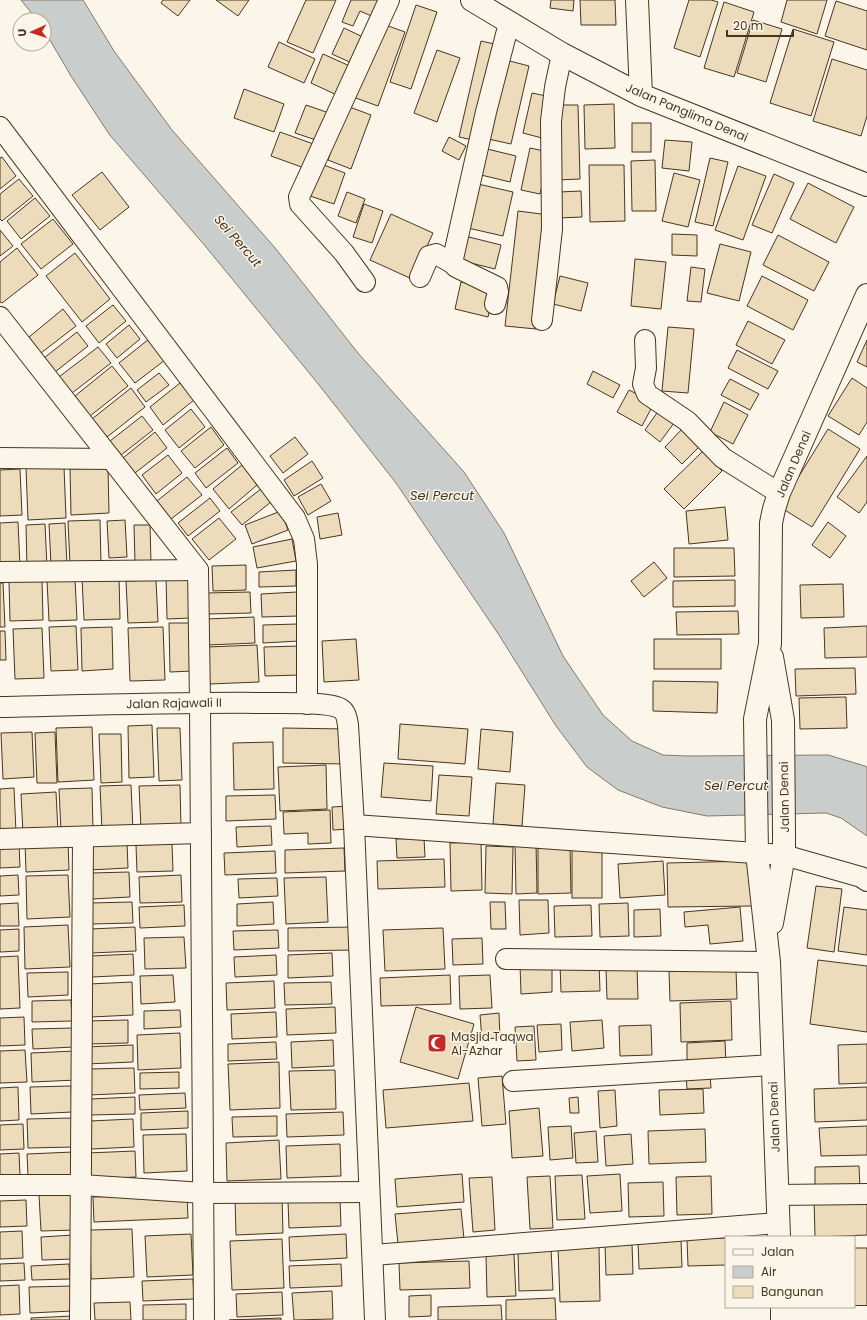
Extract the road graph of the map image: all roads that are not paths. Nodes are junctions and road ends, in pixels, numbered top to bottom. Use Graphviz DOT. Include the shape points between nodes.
graph roads {
  1 [pos="389,0"];
  2 [pos="472,0"];
  3 [pos="637,0"];
  4 [pos="509,23"];
  5 [pos="562,54"];
  6 [pos="641,95"];
  7 [pos="0,127"];
  8 [pos="867,185"];
  9 [pos="452,263"];
  10 [pos="420,278"];
  11 [pos="365,282"];
  12 [pos="867,295"];
  13 [pos="495,304"];
  14 [pos="0,317"];
  15 [pos="542,320"];
  16 [pos="646,340"];
  17 [pos="0,458"];
  18 [pos="111,459"];
  19 [pos="779,493"];
  20 [pos="198,570"];
  21 [pos="0,572"];
  22 [pos="770,644"];
  23 [pos="200,702"];
  24 [pos="307,704"];
  25 [pos="0,708"];
  26 [pos="354,825"];
  27 [pos="201,833"];
  28 [pos="83,837"];
  29 [pos="0,839"];
  30 [pos="757,843"];
  31 [pos="784,855"];
  32 [pos="867,881"];
  33 [pos="769,956"];
  34 [pos="506,959"];
  35 [pos="772,1065"];
  36 [pos="513,1081"];
  37 [pos="0,1185"];
  38 [pos="81,1185"];
  39 [pos="369,1192"];
  40 [pos="204,1193"];
  41 [pos="867,1194"];
  42 [pos="777,1195"];
  43 [pos="778,1230"];
  44 [pos="373,1255"];
  45 [pos="782,1314"];
  46 [pos="867,1316"];
  47 [pos="80,1320"];
  48 [pos="204,1320"];
  49 [pos="375,1320"];
  1 -- 11 [label="street" via="299,197 300,204 344,253"];
  2 -- 4 [label="main road, Jalan Panglima Denai"];
  3 -- 6 [label="main road"];
  4 -- 5 [label="main road, Jalan Panglima Denai"];
  4 -- 9 [label="street"];
  5 -- 6 [label="main road, Jalan Panglima Denai"];
  5 -- 15 [label="street" via="551,121 552,229"];
  6 -- 8 [label="main road, Jalan Panglima Denai"];
  7 -- 24 [label="street" via="295,518 304,539 307,564"];
  9 -- 10 [label="street" via="436,254 429,256"];
  9 -- 13 [label="street" via="497,287"];
  12 -- 19 [label="main road, Jalan Denai"];
  14 -- 18 [label="street"];
  16 -- 19 [label="street" via="643,384 647,394 687,421 723,458"];
  17 -- 18 [label="street"];
  18 -- 20 [label="street"];
  19 -- 22 [label="main road, Jalan Denai" via="771,523"];
  20 -- 21 [label="street"];
  20 -- 23 [label="street"];
  22 -- 30 [label="main road, Jalan Denai" via="755,719"];
  22 -- 31 [label="main road, Jalan Denai" via="783,720"];
  23 -- 24 [label="street, Jalan Rajawali II"];
  23 -- 25 [label="street, Jalan Rajawali II"];
  23 -- 27 [label="street"];
  24 -- 26 [label="street, Jalan Rajawali II" via="340,708 345,713 348,725"];
  26 -- 30 [label="street"];
  26 -- 39 [label="street"];
  27 -- 28 [label="street"];
  27 -- 40 [label="street"];
  28 -- 29 [label="street"];
  28 -- 38 [label="street"];
  30 -- 31 [label="street"];
  30 -- 33 [label="main road, Jalan Denai"];
  31 -- 32 [label="street" via="861,877"];
  31 -- 33 [label="main road, Jalan Denai"];
  33 -- 34 [label="street"];
  33 -- 35 [label="main road, Jalan Denai"];
  35 -- 36 [label="street"];
  35 -- 42 [label="main road, Jalan Denai"];
  37 -- 38 [label="street"];
  38 -- 40 [label="street"];
  38 -- 47 [label="street"];
  39 -- 40 [label="street"];
  39 -- 44 [label="street"];
  40 -- 48 [label="street"];
  41 -- 42 [label="street"];
  42 -- 43 [label="main road, Jalan Denai"];
  43 -- 44 [label="street"];
  44 -- 49 [label="street"];
  45 -- 46 [label="street"];
}
